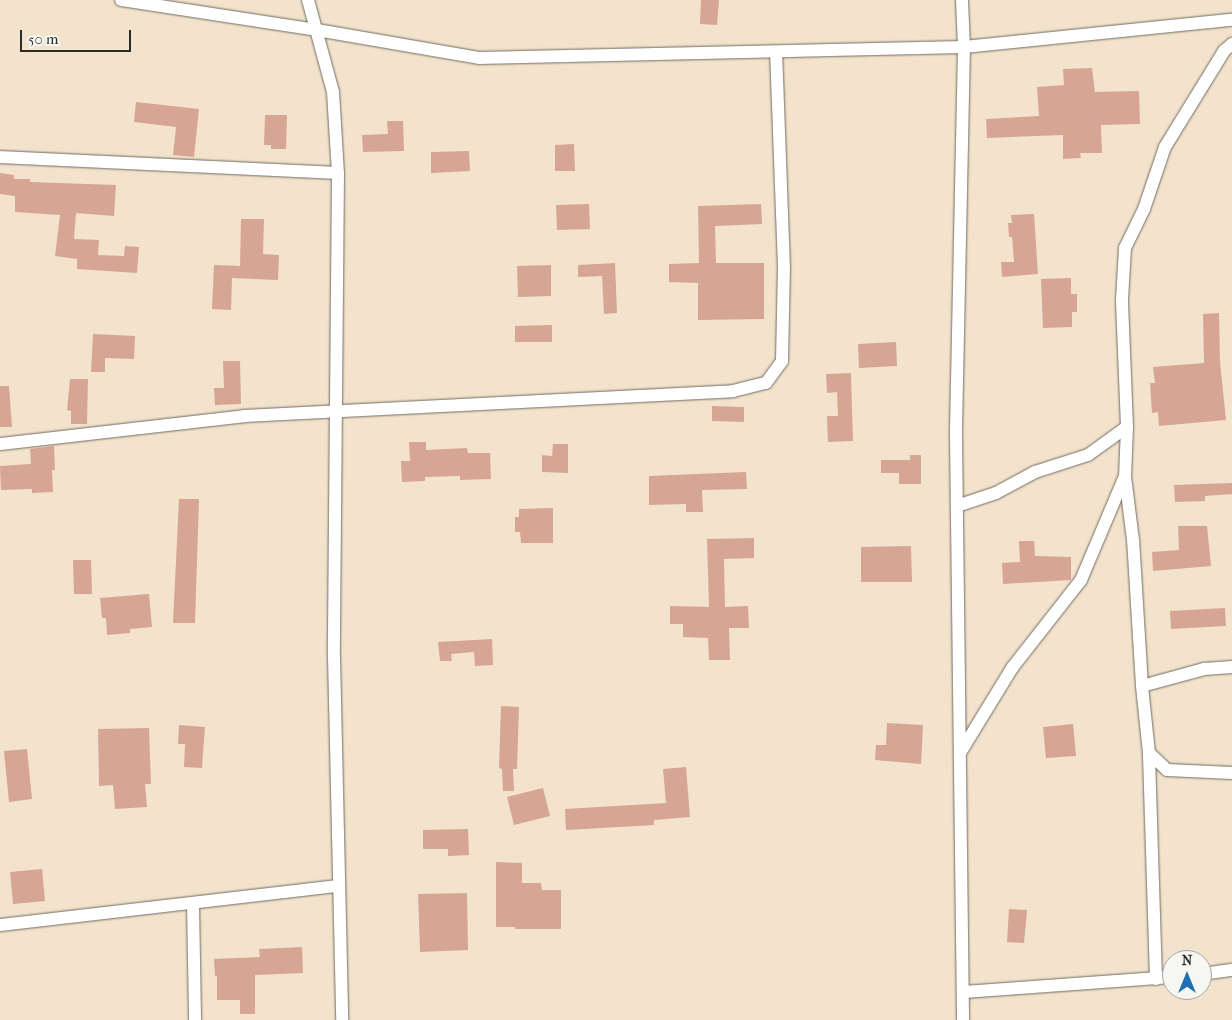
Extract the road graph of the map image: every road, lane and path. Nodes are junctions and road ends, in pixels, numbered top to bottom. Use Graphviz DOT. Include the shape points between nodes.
graph roads {
  1 [pos="121,0"];
  2 [pos="308,0"];
  3 [pos="962,0"];
  4 [pos="1232,20"];
  5 [pos="317,30"];
  6 [pos="1232,44"];
  7 [pos="964,47"];
  8 [pos="776,52"];
  9 [pos="0,157"];
  10 [pos="338,173"];
  11 [pos="336,412"];
  12 [pos="1127,427"];
  13 [pos="0,444"];
  14 [pos="1125,476"];
  15 [pos="957,506"];
  16 [pos="1232,667"];
  17 [pos="1142,686"];
  18 [pos="960,753"];
  19 [pos="1149,753"];
  20 [pos="1232,773"];
  21 [pos="339,886"];
  22 [pos="193,903"];
  23 [pos="0,925"];
  24 [pos="1232,970"];
  25 [pos="1212,973"];
  26 [pos="1162,978"];
  27 [pos="1156,979"];
  28 [pos="963,992"];
  29 [pos="195,1020"];
  30 [pos="342,1020"];
  31 [pos="963,1020"];
  1 -- 5 [label="street"];
  2 -- 5 [label="street"];
  3 -- 7 [label="street"];
  4 -- 7 [label="street"];
  5 -- 8 [label="street" via="479,58"];
  5 -- 10 [label="street" via="334,92"];
  6 -- 12 [label="street" via="1224,51 1165,147 1144,209 1125,248 1122,300"];
  7 -- 8 [label="street"];
  7 -- 15 [label="street"];
  8 -- 11 [label="street" via="784,268 782,361 766,383 733,391"];
  9 -- 10 [label="street"];
  10 -- 11 [label="street"];
  11 -- 13 [label="street" via="244,416"];
  11 -- 21 [label="street" via="334,657"];
  12 -- 14 [label="street"];
  12 -- 15 [label="street" via="1088,455 1036,472 996,493"];
  14 -- 17 [label="street"];
  14 -- 18 [label="street" via="1081,580 1012,668"];
  15 -- 18 [label="street"];
  16 -- 17 [label="street" via="1204,669"];
  17 -- 19 [label="street"];
  18 -- 28 [label="street"];
  19 -- 20 [label="street" via="1167,770"];
  19 -- 27 [label="street"];
  21 -- 22 [label="street"];
  21 -- 30 [label="street"];
  22 -- 23 [label="street"];
  22 -- 29 [label="street"];
  24 -- 25 [label="street"];
  26 -- 27 [label="street"];
  27 -- 28 [label="street"];
  28 -- 31 [label="street"];
}
